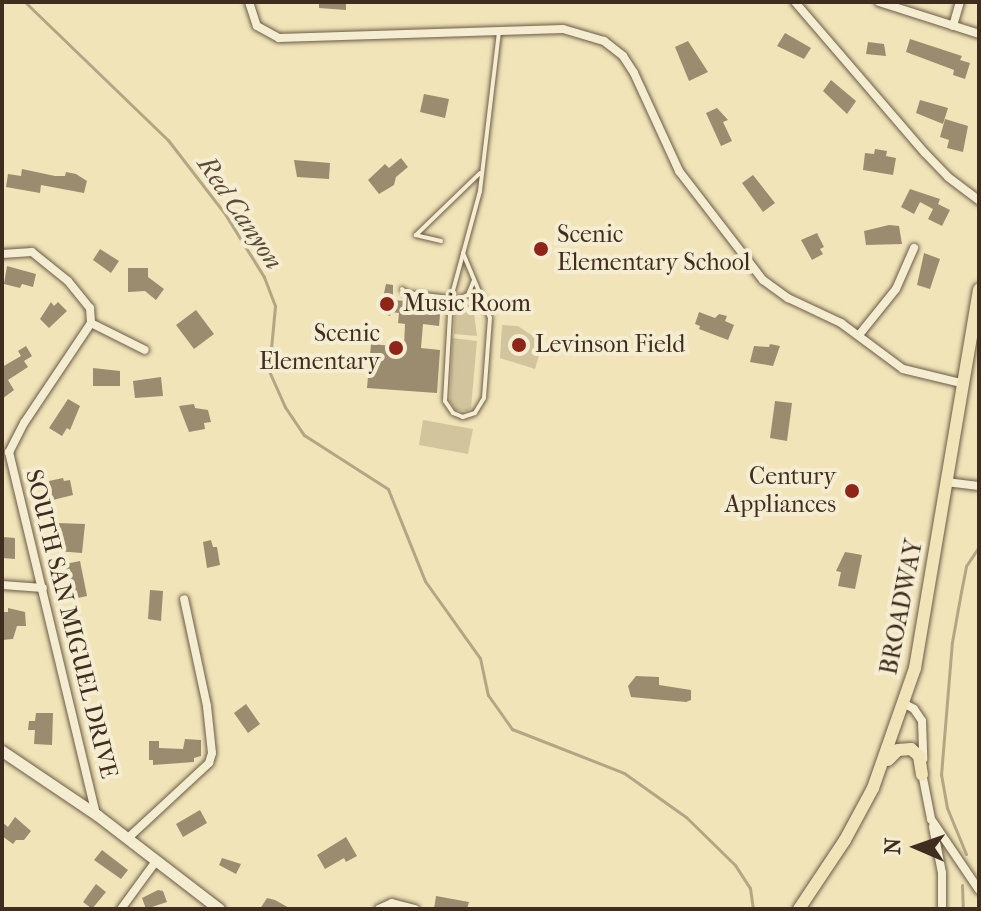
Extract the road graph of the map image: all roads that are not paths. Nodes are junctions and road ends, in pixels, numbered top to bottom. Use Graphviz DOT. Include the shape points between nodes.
graph roads {
  1 [pos="249,2"];
  2 [pos="795,2"];
  3 [pos="879,2"];
  4 [pos="960,2"];
  5 [pos="953,26"];
  6 [pos="499,30"];
  7 [pos="979,34"];
  8 [pos="482,171"];
  9 [pos="979,200"];
  10 [pos="441,241"];
  11 [pos="914,248"];
  12 [pos="463,253"];
  13 [pos="2,254"];
  14 [pos="474,277"];
  15 [pos="402,289"];
  16 [pos="979,289"];
  17 [pos="451,298"];
  18 [pos="91,323"];
  19 [pos="859,335"];
  20 [pos="145,350"];
  21 [pos="961,383"];
  22 [pos="5,452"];
  23 [pos="946,482"];
  24 [pos="979,486"];
  25 [pos="2,585"];
  26 [pos="43,588"];
  27 [pos="184,599"];
  28 [pos="905,704"];
  29 [pos="2,751"];
  30 [pos="883,765"];
  31 [pos="922,775"];
  32 [pos="97,815"];
  33 [pos="931,819"];
  34 [pos="127,839"];
  35 [pos="156,861"];
  36 [pos="979,890"];
  37 [pos="215,908"];
  38 [pos="121,909"];
  39 [pos="379,909"];
  40 [pos="415,909"];
  41 [pos="799,909"];
  42 [pos="942,909"];
  1 -- 6 [label="street" via="257,26 279,38"];
  2 -- 9 [label="street" via="925,153"];
  3 -- 5 [label="street"];
  4 -- 5 [label="street"];
  5 -- 7 [label="street"];
  6 -- 8 [label="lane"];
  6 -- 19 [label="street" via="578,31 614,47 634,73 679,171 763,280"];
  8 -- 10 [label="lane" via="416,235"];
  8 -- 12 [label="lane"];
  11 -- 19 [label="street" via="896,289"];
  12 -- 14 [label="lane"];
  12 -- 17 [label="lane"];
  13 -- 18 [label="street" via="32,252 68,281 90,308"];
  14 -- 17 [label="lane" via="468,295"];
  14 -- 17 [label="lane" via="490,318 484,398 468,417 453,413 445,401"];
  15 -- 17 [label="lane"];
  16 -- 21 [label="main road, BROADWAY"];
  18 -- 20 [label="street"];
  18 -- 22 [label="street, SOUTH SAN MIGUEL DRIVE"];
  19 -- 21 [label="street" via="903,369"];
  21 -- 23 [label="main road, BROADWAY"];
  22 -- 26 [label="street, SOUTH SAN MIGUEL DRIVE"];
  23 -- 24 [label="street"];
  23 -- 28 [label="main road, BROADWAY" via="923,637"];
  25 -- 26 [label="street"];
  26 -- 32 [label="street, SOUTH SAN MIGUEL DRIVE"];
  27 -- 34 [label="street" via="212,753 209,763"];
  28 -- 30 [label="main road, BROADWAY"];
  28 -- 31 [label="street" via="922,721"];
  29 -- 32 [label="street"];
  30 -- 31 [label="main road" via="898,750 911,749 919,756"];
  30 -- 41 [label="main road, BROADWAY" via="845,840"];
  31 -- 33 [label="street"];
  32 -- 34 [label="street"];
  33 -- 36 [label="street"];
  33 -- 42 [label="street" via="942,873"];
  34 -- 35 [label="street"];
  35 -- 37 [label="street"];
  35 -- 38 [label="street"];
  39 -- 40 [label="street" via="392,903"];
}
